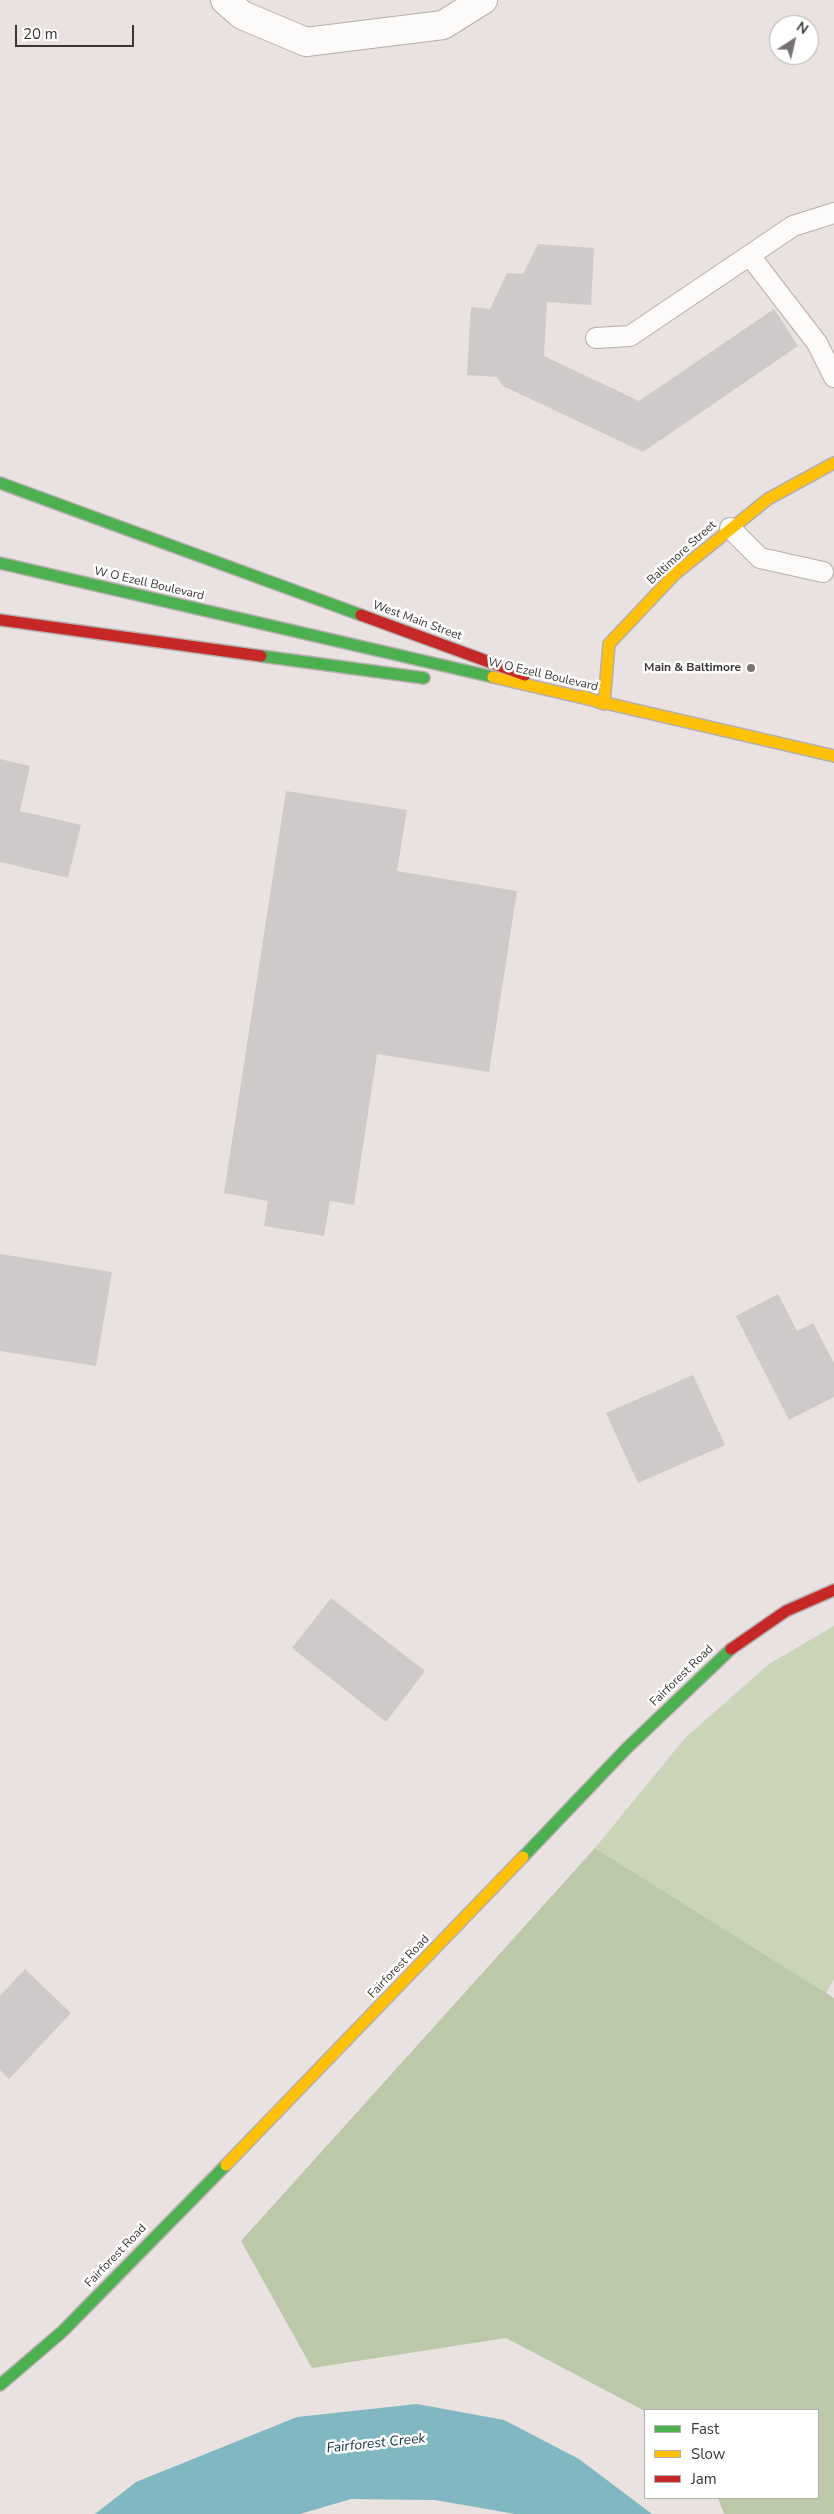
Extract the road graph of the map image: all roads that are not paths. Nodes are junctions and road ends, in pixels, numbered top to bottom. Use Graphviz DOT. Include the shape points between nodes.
graph roads {
  1 [pos="225,0"];
  2 [pos="483,0"];
  3 [pos="834,212"];
  4 [pos="750,256"];
  5 [pos="596,338"];
  6 [pos="834,377"];
  7 [pos="834,463"];
  8 [pos="0,483"];
  9 [pos="730,528"];
  10 [pos="0,563"];
  11 [pos="823,572"];
  12 [pos="0,620"];
  13 [pos="437,680"];
  14 [pos="476,686"];
  15 [pos="604,704"];
  16 [pos="834,756"];
  17 [pos="834,1590"];
  18 [pos="0,2385"];
  1 -- 2 [label="street" via="242,15 306,42 443,25"];
  3 -- 4 [label="lane" via="793,226"];
  4 -- 5 [label="lane" via="630,336"];
  4 -- 6 [label="lane" via="816,342"];
  7 -- 9 [label="street, Baltimore Street" via="768,499"];
  8 -- 15 [label="street, West Main Street"];
  9 -- 11 [label="lane" via="760,558"];
  9 -- 15 [label="street, Baltimore Street" via="675,574 609,644"];
  10 -- 15 [label="street, W O Ezell Boulevard"];
  12 -- 13 [label="street"];
  14 -- 15 [label="street, W O Ezell Boulevard"];
  15 -- 16 [label="street, West Main Street"];
  17 -- 18 [label="street, Fairforest Road" via="786,1611 736,1643 648,1728 63,2331"];
}
